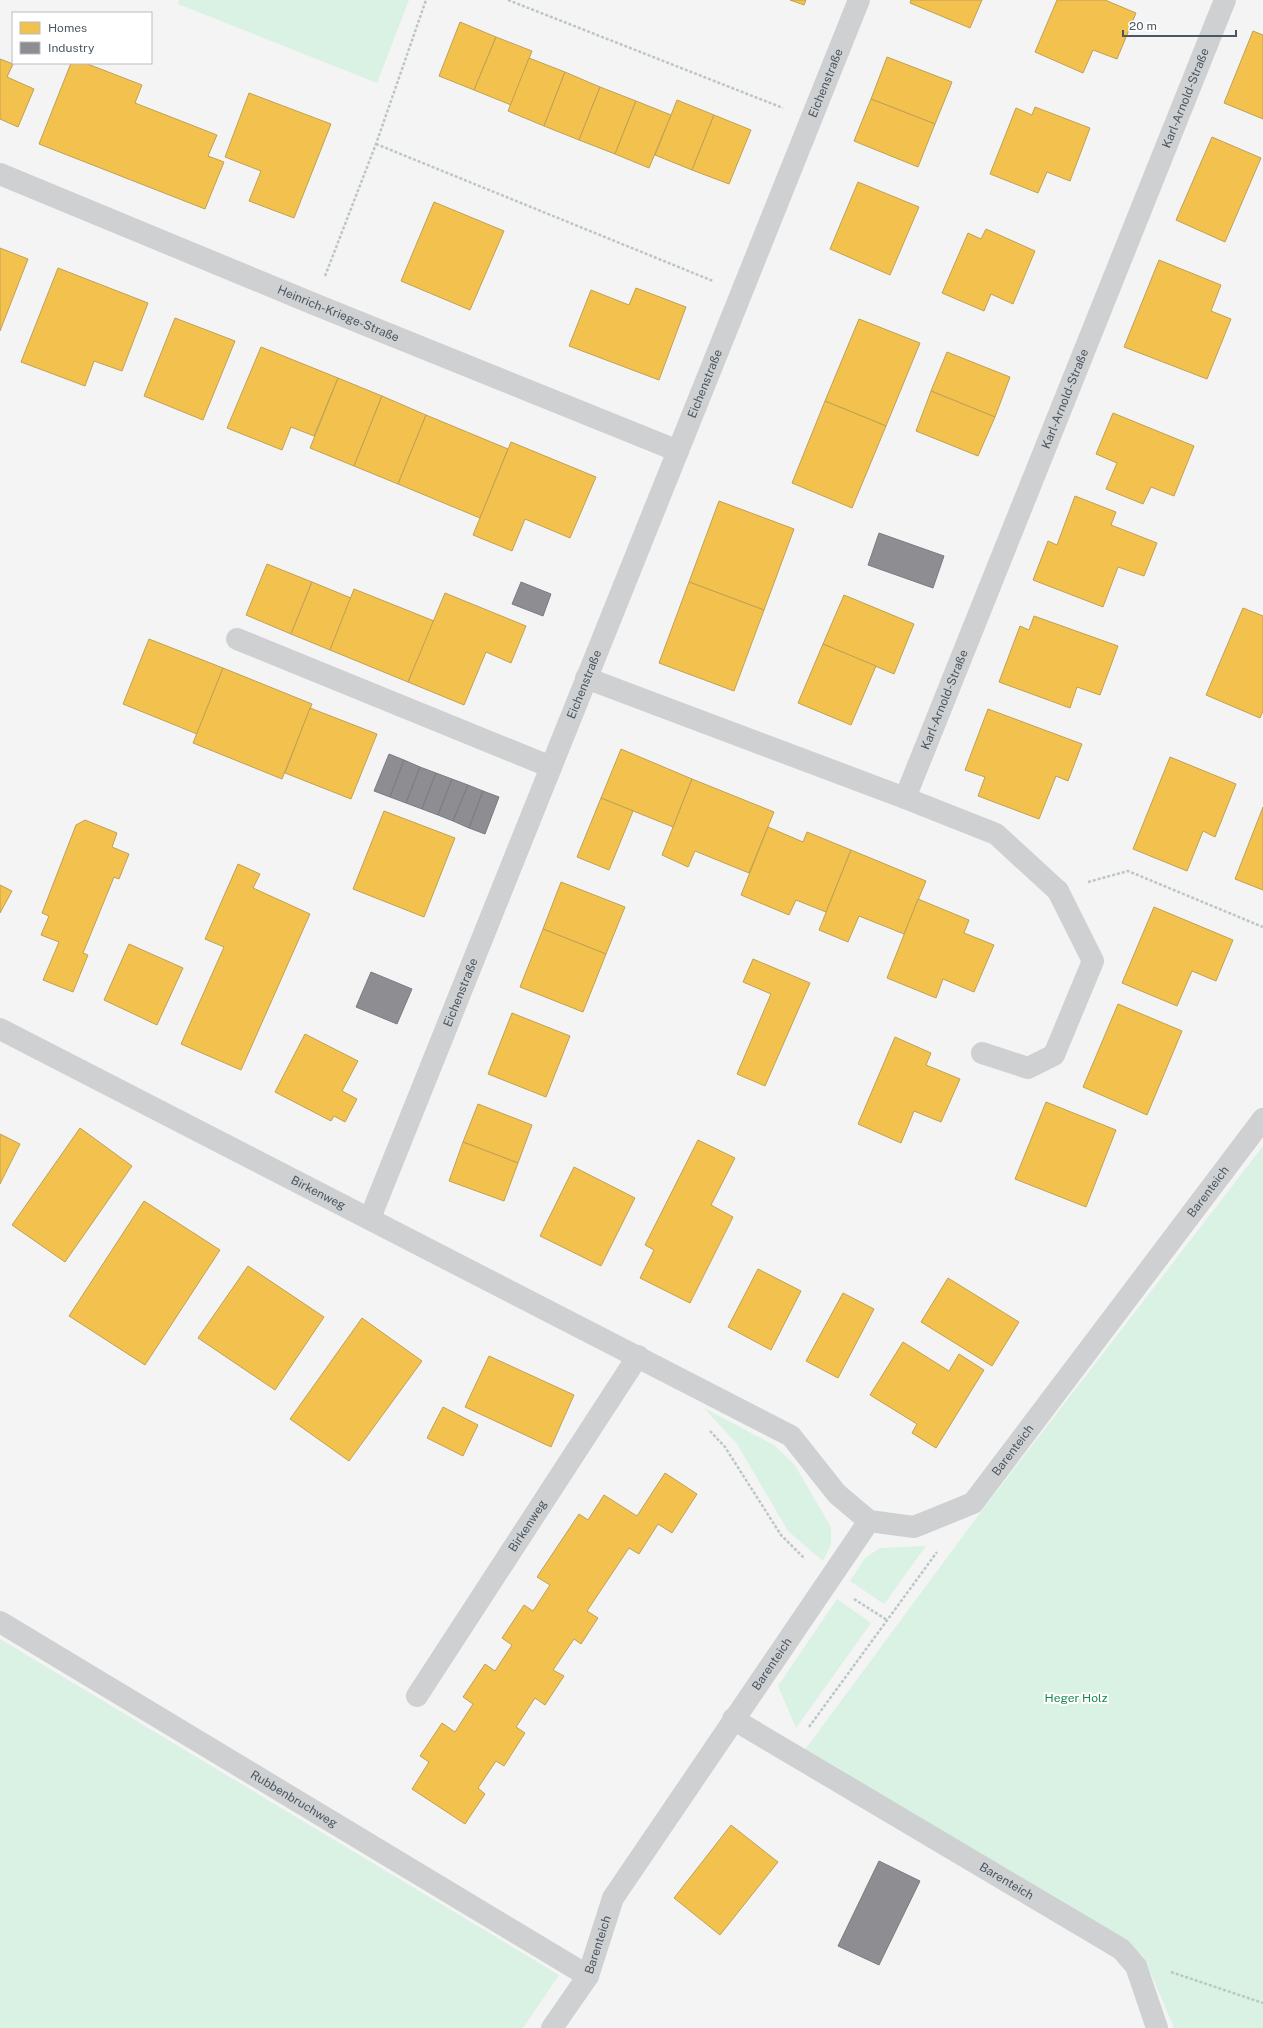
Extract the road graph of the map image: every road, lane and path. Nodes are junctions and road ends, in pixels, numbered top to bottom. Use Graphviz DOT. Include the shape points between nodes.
graph roads {
  1 [pos="426,0"];
  2 [pos="508,0"];
  3 [pos="859,0"];
  4 [pos="1225,0"];
  5 [pos="811,119"];
  6 [pos="376,144"];
  7 [pos="0,174"];
  8 [pos="742,292"];
  9 [pos="314,304"];
  10 [pos="678,451"];
  11 [pos="237,639"];
  12 [pos="586,678"];
  13 [pos="551,767"];
  14 [pos="905,798"];
  15 [pos="1058,891"];
  16 [pos="1263,927"];
  17 [pos="0,1029"];
  18 [pos="982,1053"];
  19 [pos="1263,1119"];
  20 [pos="370,1218"];
  21 [pos="638,1356"];
  22 [pos="709,1430"];
  23 [pos="869,1521"];
  24 [pos="937,1552"];
  25 [pos="828,1581"];
  26 [pos="887,1620"];
  27 [pos="0,1622"];
  28 [pos="417,1696"];
  29 [pos="733,1720"];
  30 [pos="790,1754"];
  31 [pos="1136,1966"];
  32 [pos="588,1976"];
  33 [pos="1263,2003"];
  34 [pos="552,2028"];
  35 [pos="1157,2028"];
  1 -- 6 [label="path"];
  2 -- 5 [label="path"];
  3 -- 5 [label="street, Eichenstraße"];
  4 -- 14 [label="street, Karl-Arnold-Straße"];
  5 -- 8 [label="street, Eichenstraße"];
  6 -- 8 [label="path"];
  6 -- 9 [label="path"];
  7 -- 9 [label="street, Heinrich-Kriege-Straße"];
  8 -- 10 [label="street, Eichenstraße"];
  9 -- 10 [label="street, Heinrich-Kriege-Straße"];
  10 -- 12 [label="street, Eichenstraße"];
  11 -- 13 [label="street"];
  12 -- 13 [label="street, Eichenstraße"];
  12 -- 14 [label="street"];
  13 -- 20 [label="street, Eichenstraße"];
  14 -- 15 [label="street" via="996,834"];
  15 -- 16 [label="path" via="1128,871"];
  15 -- 18 [label="street" via="1093,961 1054,1055 1028,1068"];
  17 -- 20 [label="street, Birkenweg"];
  19 -- 23 [label="street, Barenteich" via="973,1503 914,1527"];
  20 -- 21 [label="street, Birkenweg"];
  21 -- 23 [label="street, Birkenweg" via="791,1436 837,1494"];
  21 -- 28 [label="street, Birkenweg"];
  22 -- 25 [label="path" via="725,1447 781,1535"];
  23 -- 25 [label="street, Barenteich"];
  24 -- 26 [label="path"];
  25 -- 26 [label="path"];
  25 -- 29 [label="street, Barenteich"];
  26 -- 30 [label="path"];
  27 -- 32 [label="street, Rubbenbruchweg"];
  29 -- 30 [label="street, Barenteich"];
  29 -- 32 [label="street, Barenteich" via="613,1898"];
  30 -- 31 [label="street, Barenteich" via="1121,1950"];
  31 -- 33 [label="path" via="1157,1968"];
  31 -- 35 [label="street, Barenteich"];
  32 -- 34 [label="street, Barenteich"];
}
